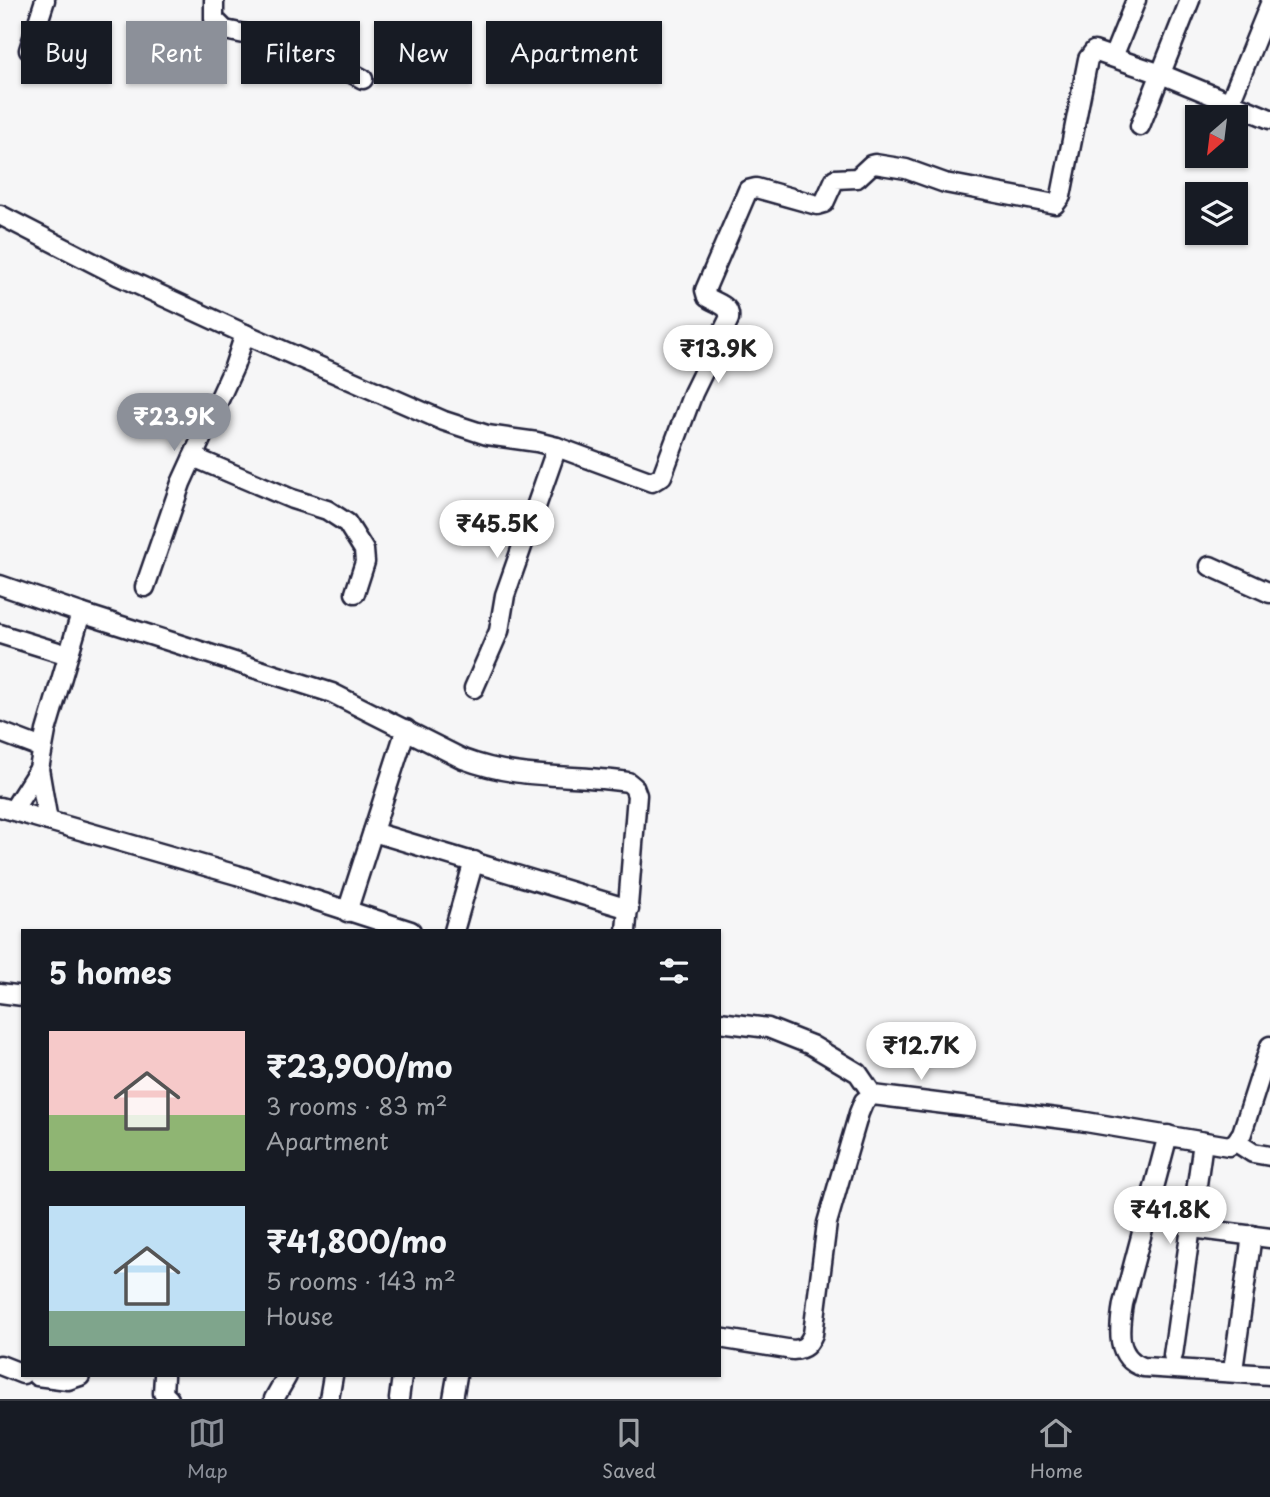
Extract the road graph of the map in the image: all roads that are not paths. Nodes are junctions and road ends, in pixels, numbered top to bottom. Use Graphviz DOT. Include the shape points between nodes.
graph roads {
  1 [pos="45,0"];
  2 [pos="214,0"];
  3 [pos="1136,0"];
  4 [pos="1190,0"];
  5 [pos="1270,4"];
  6 [pos="38,21"];
  7 [pos="1114,57"];
  8 [pos="1161,74"];
  9 [pos="363,79"];
  10 [pos="1215,105"];
  11 [pos="1228,105"];
  12 [pos="1248,116"];
  13 [pos="1270,120"];
  14 [pos="1140,126"];
  15 [pos="0,215"];
  16 [pos="245,334"];
  17 [pos="557,447"];
  18 [pos="193,457"];
  19 [pos="1210,566"];
  20 [pos="0,585"];
  21 [pos="145,587"];
  22 [pos="355,593"];
  23 [pos="1270,593"];
  24 [pos="81,613"];
  25 [pos="0,634"];
  26 [pos="68,655"];
  27 [pos="474,688"];
  28 [pos="406,729"];
  29 [pos="0,732"];
  30 [pos="42,748"];
  31 [pos="39,769"];
  32 [pos="7,808"];
  33 [pos="48,821"];
  34 [pos="373,832"];
  35 [pos="474,861"];
  36 [pos="629,909"];
  37 [pos="347,912"];
  38 [pos="404,929"];
  39 [pos="455,929"];
  40 [pos="626,929"];
  41 [pos="0,993"];
  42 [pos="21,996"];
  43 [pos="721,1022"];
  44 [pos="1270,1046"];
  45 [pos="873,1096"];
  46 [pos="1168,1135"];
  47 [pos="1203,1142"];
  48 [pos="1236,1142"];
  49 [pos="1270,1156"];
  50 [pos="1192,1228"];
  51 [pos="1261,1237"];
  52 [pos="721,1338"];
  53 [pos="1173,1355"];
  54 [pos="1234,1363"];
  55 [pos="0,1365"];
  56 [pos="21,1373"];
  57 [pos="1270,1375"];
  58 [pos="45,1377"];
  59 [pos="77,1377"];
  60 [pos="164,1377"];
  61 [pos="286,1377"];
  62 [pos="333,1377"];
  63 [pos="402,1377"];
  64 [pos="457,1377"];
  65 [pos="169,1399"];
  66 [pos="274,1399"];
  67 [pos="329,1399"];
  68 [pos="398,1399"];
  69 [pos="453,1399"];
  1 -- 6 [label="street"];
  2 -- 9 [label="street" via="214,19 225,30 299,46"];
  3 -- 7 [label="street"];
  4 -- 8 [label="street"];
  5 -- 11 [label="street"];
  7 -- 8 [label="street"];
  7 -- 17 [label="street" via="1094,51 1088,59 1061,196 1055,204 875,164 857,178 835,179 824,203 817,205 756,188 748,190 705,290 707,297 727,307 729,319 693,393 662,475 644,481"];
  8 -- 10 [label="street"];
  8 -- 14 [label="street"];
  12 -- 13 [label="street"];
  15 -- 16 [label="street"];
  16 -- 17 [label="street" via="444,421 487,435"];
  16 -- 18 [label="street"];
  17 -- 27 [label="street" via="505,595 499,631"];
  18 -- 21 [label="street"];
  18 -- 22 [label="street" via="327,510 347,523 366,562"];
  19 -- 23 [label="street"];
  20 -- 24 [label="street"];
  24 -- 26 [label="street"];
  24 -- 28 [label="street" via="332,693"];
  25 -- 26 [label="street"];
  26 -- 30 [label="street"];
  28 -- 34 [label="street"];
  28 -- 36 [label="street" via="463,759 498,771 628,782 637,795"];
  29 -- 30 [label="street"];
  30 -- 31 [label="street"];
  31 -- 32 [label="street"];
  31 -- 33 [label="street"];
  32 -- 33 [label="street"];
  33 -- 37 [label="street"];
  34 -- 35 [label="street"];
  34 -- 37 [label="street"];
  35 -- 36 [label="street"];
  35 -- 39 [label="street"];
  36 -- 40 [label="street"];
  37 -- 38 [label="street"];
  41 -- 42 [label="street"];
  43 -- 45 [label="street" via="768,1028 811,1045 858,1073"];
  44 -- 48 [label="street"];
  45 -- 46 [label="street"];
  45 -- 52 [label="street" via="864,1101 859,1113 827,1223 809,1343 793,1350"];
  46 -- 47 [label="street"];
  46 -- 57 [label="street" via="1123,1304 1119,1328 1125,1355 1143,1367"];
  47 -- 48 [label="street" via="1229,1146"];
  47 -- 50 [label="street"];
  48 -- 49 [label="street" via="1253,1153"];
  50 -- 51 [label="street"];
  50 -- 53 [label="street"];
  51 -- 54 [label="street"];
  55 -- 56 [label="street"];
  58 -- 59 [label="street"];
  60 -- 65 [label="street" via="163,1393"];
  61 -- 66 [label="street"];
  62 -- 67 [label="street"];
  63 -- 68 [label="street"];
  64 -- 69 [label="street"];
}
